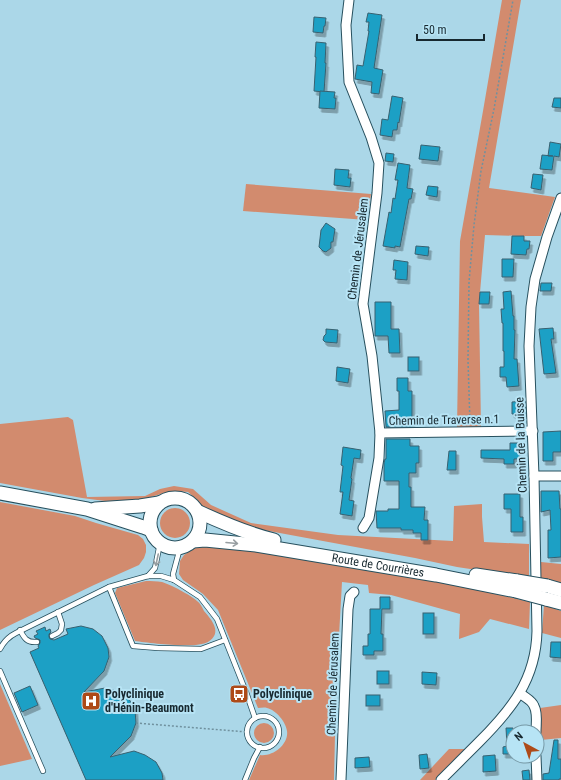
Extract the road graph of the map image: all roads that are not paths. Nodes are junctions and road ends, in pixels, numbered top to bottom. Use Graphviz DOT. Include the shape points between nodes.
graph roads {
  1 [pos="349,0"];
  2 [pos="561,198"];
  3 [pos="533,431"];
  4 [pos="380,433"];
  5 [pos="534,476"];
  6 [pos="561,476"];
  7 [pos="0,493"];
  8 [pos="159,503"];
  9 [pos="87,510"];
  10 [pos="199,512"];
  11 [pos="364,528"];
  12 [pos="154,536"];
  13 [pos="193,541"];
  14 [pos="180,548"];
  15 [pos="148,576"];
  16 [pos="174,580"];
  17 [pos="516,586"];
  18 [pos="109,587"];
  19 [pos="561,590"];
  20 [pos="354,592"];
  21 [pos="546,593"];
  22 [pos="561,603"];
  23 [pos="58,612"];
  24 [pos="20,630"];
  25 [pos="52,636"];
  26 [pos="225,640"];
  27 [pos="37,642"];
  28 [pos="0,649"];
  29 [pos="0,671"];
  30 [pos="520,693"];
  31 [pos="255,718"];
  32 [pos="536,724"];
  33 [pos="260,748"];
  34 [pos="536,764"];
  35 [pos="43,770"];
  36 [pos="245,780"];
  37 [pos="340,780"];
  38 [pos="441,780"];
  39 [pos="537,780"];
  1 -- 4 [label="street, Chemin de Jérusalem" via="346,25 349,82 379,163 363,304 372,356"];
  2 -- 3 [label="street, Chemin de la Buisse" via="535,279 531,307 529,346"];
  3 -- 4 [label="street, Chemin de Traverse n.1"];
  3 -- 5 [label="street, Chemin de la Buisse"];
  4 -- 11 [label="street, Chemin de Jérusalem" via="379,458"];
  5 -- 6 [label="street"];
  5 -- 30 [label="street, Chemin de la Buisse" via="536,642 530,670"];
  7 -- 9 [label="main road"];
  8 -- 9 [label="main road"];
  8 -- 10 [label="main road" via="173,497 180,498 188,501"];
  8 -- 12 [label="main road" via="150,517"];
  9 -- 12 [label="main road" via="143,527"];
  10 -- 13 [label="main road" via="200,528"];
  10 -- 17 [label="main road, Route de Courrières" via="274,540 464,573"];
  12 -- 14 [label="main road" via="164,546"];
  12 -- 15 [label="lane, one-way" via="159,548 155,568"];
  13 -- 14 [label="main road"];
  13 -- 17 [label="main road, Route de Courrières, one-way" via="256,544"];
  14 -- 16 [label="lane" via="173,574"];
  15 -- 16 [label="lane"];
  15 -- 18 [label="lane"];
  16 -- 26 [label="lane" via="200,597 217,619"];
  17 -- 21 [label="main road, Route de Courrières, bridge"];
  18 -- 23 [label="lane"];
  18 -- 26 [label="lane" via="133,646 201,649"];
  19 -- 21 [label="main road, Route de Courrières"];
  20 -- 37 [label="street, Chemin de Jérusalem" via="350,596 348,609"];
  21 -- 22 [label="main road, Route de Courrières"];
  23 -- 24 [label="lane"];
  23 -- 25 [label="lane" via="61,630"];
  24 -- 27 [label="lane" via="31,643"];
  24 -- 28 [label="lane" via="8,637"];
  26 -- 31 [label="lane"];
  29 -- 35 [label="lane"];
  30 -- 32 [label="street" via="534,706"];
  30 -- 38 [label="street, Chemin de la Buisse" via="495,725"];
  31 -- 33 [label="lane" via="247,732 251,742"];
  31 -- 33 [label="lane" via="270,718 279,729 274,743"];
  33 -- 36 [label="lane"];
  34 -- 39 [label="street"];
}
